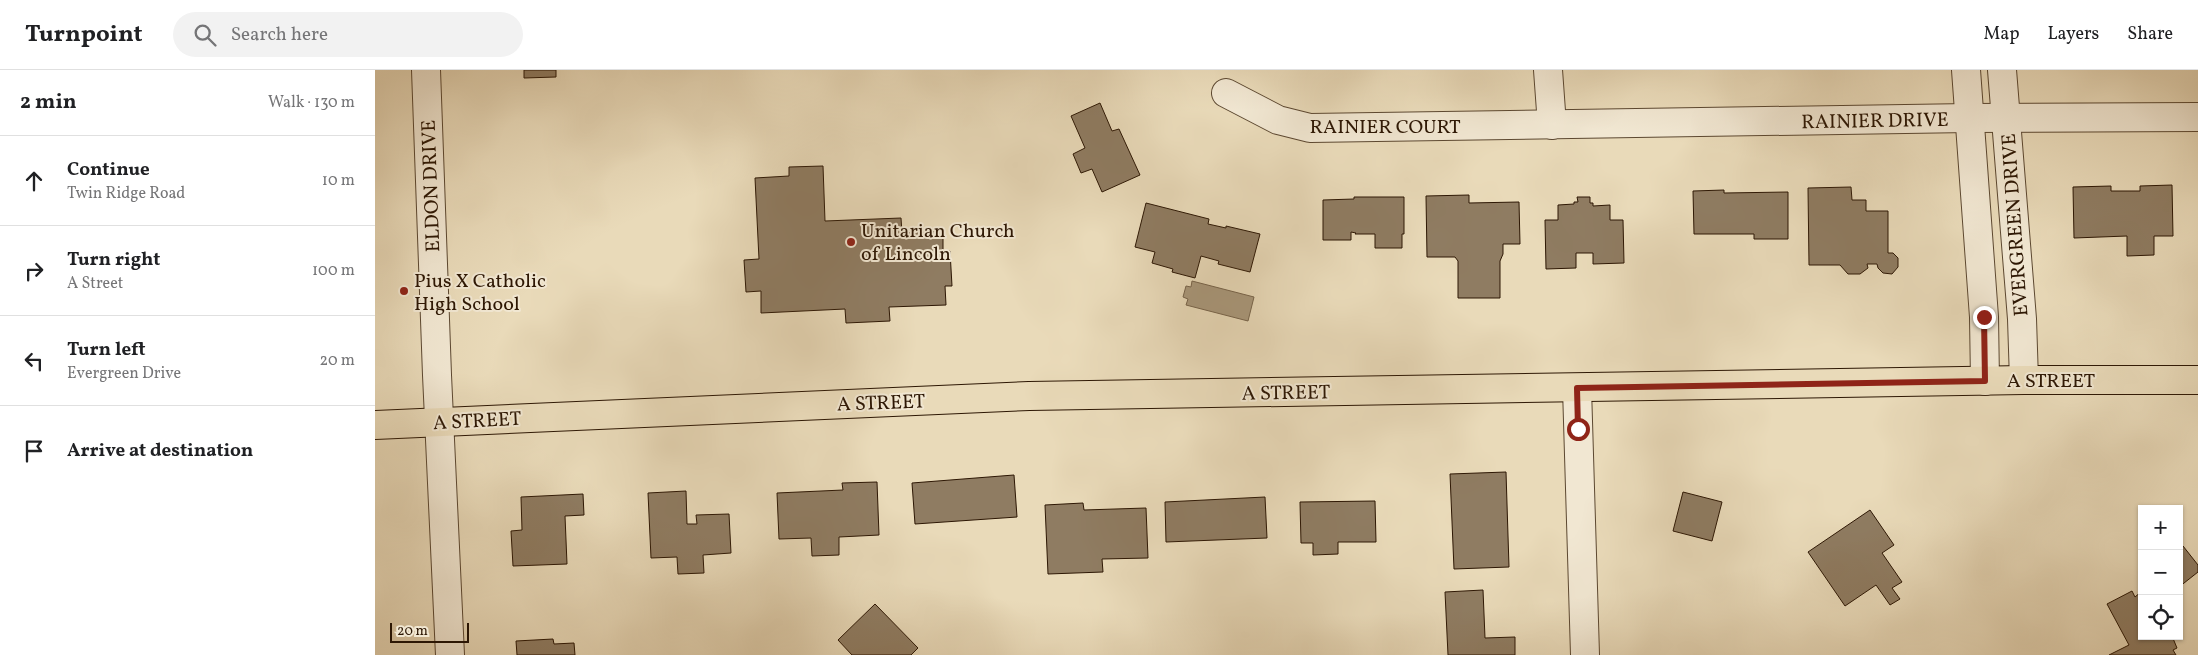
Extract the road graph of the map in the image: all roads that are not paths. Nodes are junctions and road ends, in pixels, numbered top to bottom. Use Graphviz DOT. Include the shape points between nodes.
graph roads {
  1 [pos="426,70"];
  2 [pos="1548,70"];
  3 [pos="1966,70"];
  4 [pos="2002,70"];
  5 [pos="1226,93"];
  6 [pos="2198,117"];
  7 [pos="1969,118"];
  8 [pos="2005,118"];
  9 [pos="1552,125"];
  10 [pos="2024,380"];
  11 [pos="2198,380"];
  12 [pos="1985,381"];
  13 [pos="1577,388"];
  14 [pos="439,422"];
  15 [pos="375,424"];
  16 [pos="450,655"];
  17 [pos="1585,655"];
  1 -- 14 [label="street, ELDON DRIVE"];
  2 -- 9 [label="street"];
  3 -- 7 [label="street, EVERGREEN DRIVE"];
  4 -- 8 [label="street, EVERGREEN DRIVE"];
  5 -- 9 [label="street, RAINIER COURT" via="1278,120 1310,128"];
  6 -- 8 [label="street, RAINIER DRIVE"];
  7 -- 8 [label="street, RAINIER DRIVE"];
  7 -- 9 [label="street, RAINIER DRIVE"];
  7 -- 12 [label="street, EVERGREEN DRIVE" via="1984,317"];
  8 -- 10 [label="street, EVERGREEN DRIVE"];
  10 -- 11 [label="main road, A STREET"];
  10 -- 12 [label="main road, A STREET"];
  12 -- 13 [label="main road, A STREET"];
  13 -- 14 [label="main road, A STREET" via="1012,397"];
  13 -- 17 [label="street"];
  14 -- 15 [label="main road, A STREET"];
  14 -- 16 [label="street, ELDON DRIVE"];
}
